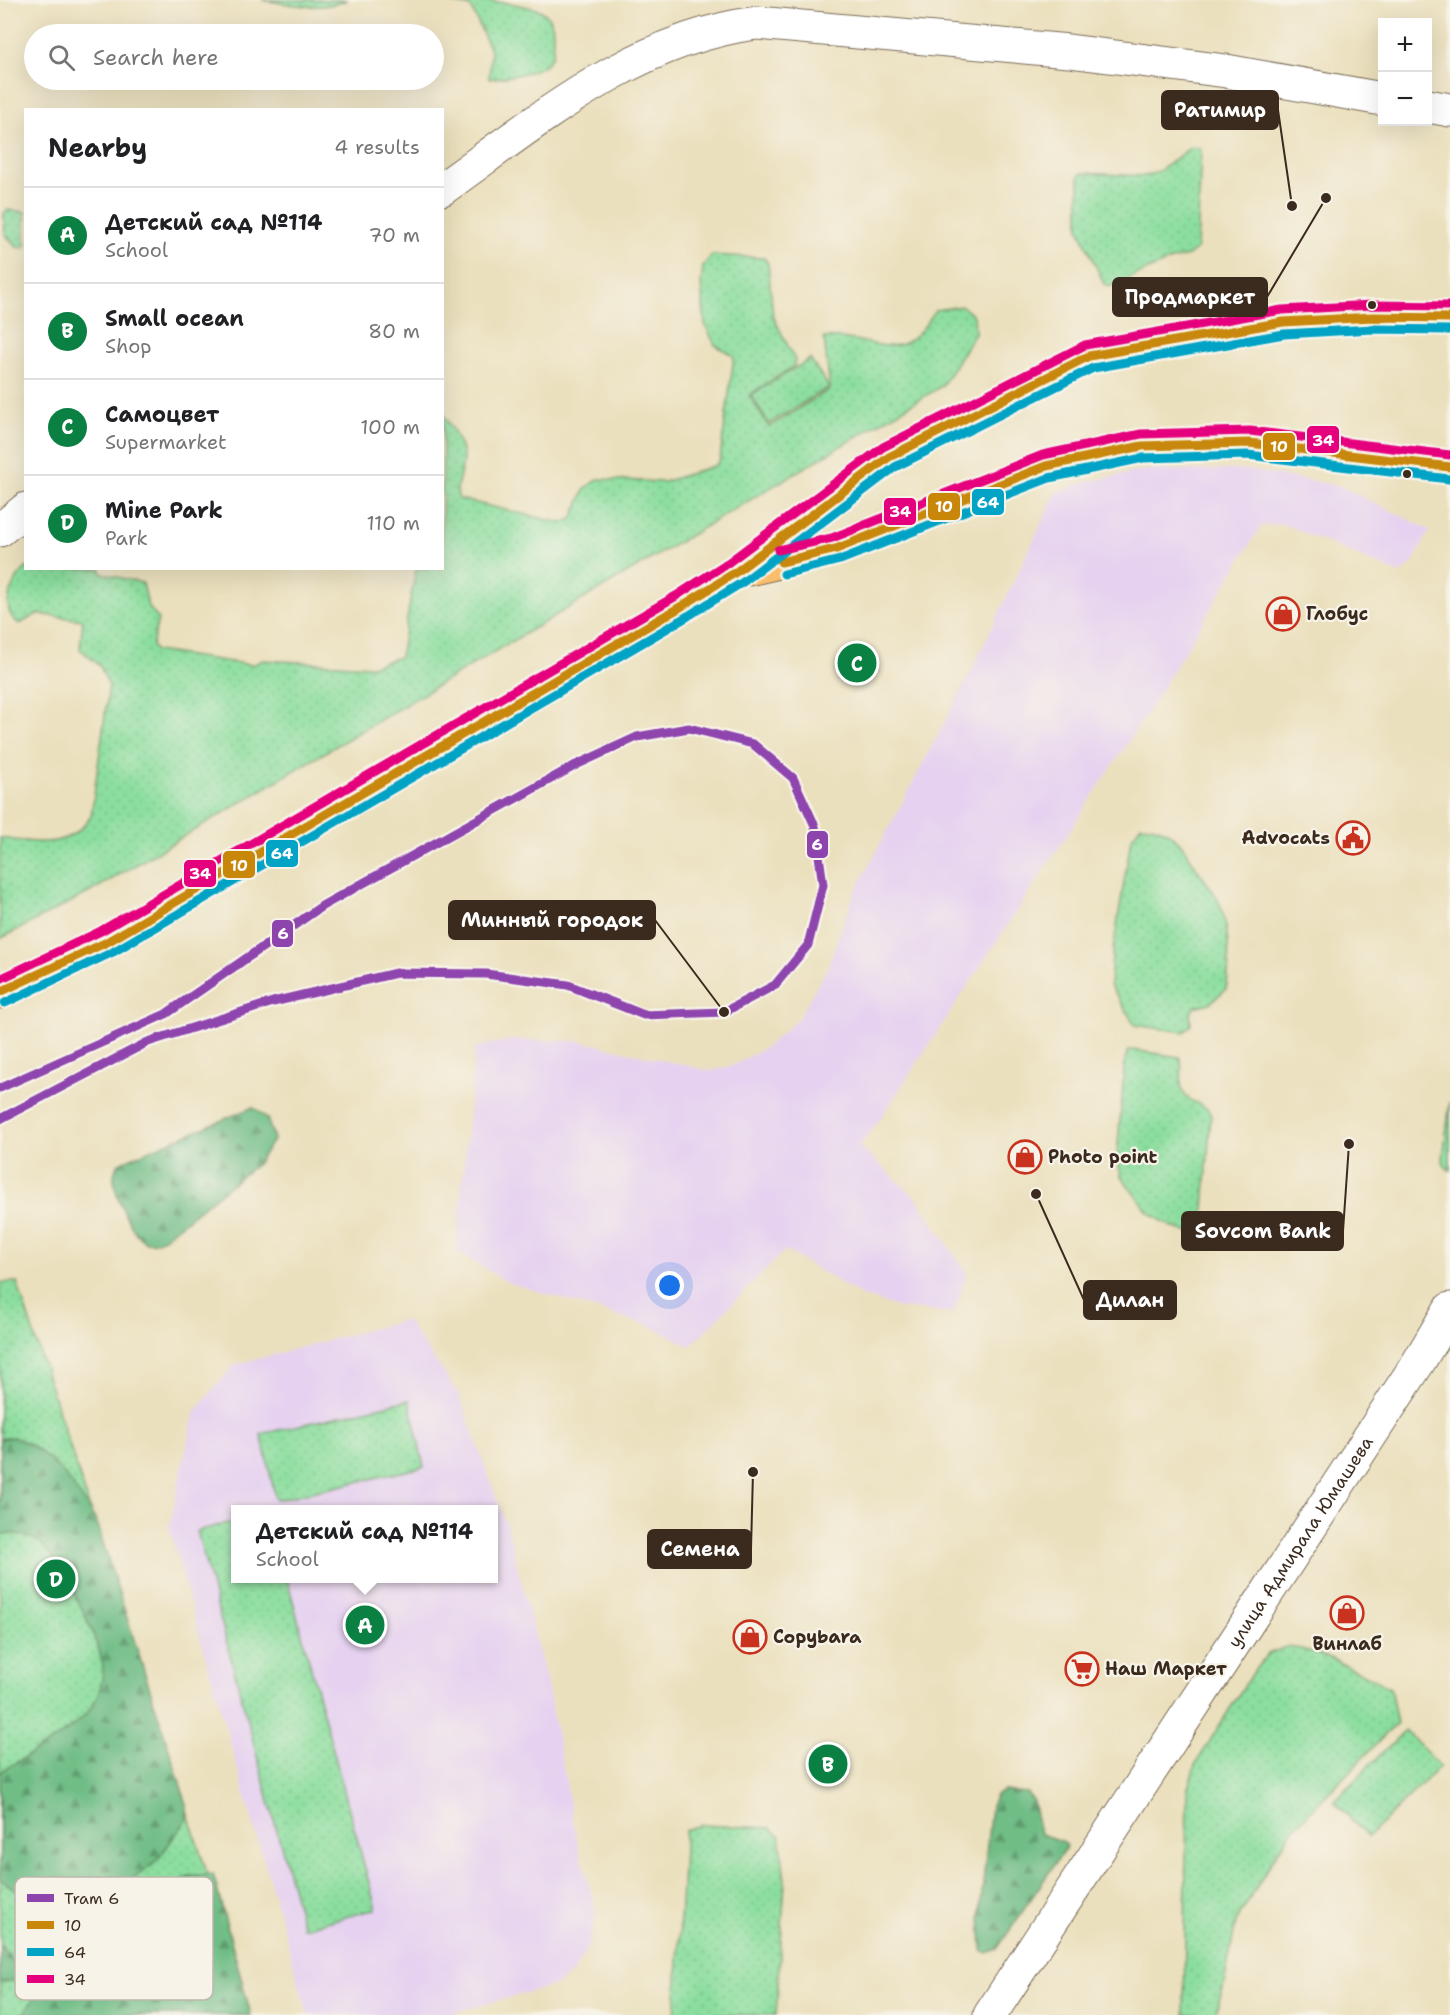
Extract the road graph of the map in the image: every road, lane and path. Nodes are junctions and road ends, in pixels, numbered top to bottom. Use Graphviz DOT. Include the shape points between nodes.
graph roads {
  1 [pos="1378,98"];
  2 [pos="1432,107"];
  3 [pos="1450,110"];
  4 [pos="444,188"];
  5 [pos="1450,318"];
  6 [pos="1450,467"];
  7 [pos="24,512"];
  8 [pos="0,530"];
  9 [pos="735,572"];
  10 [pos="0,992"];
  11 [pos="1450,1309"];
  12 [pos="990,2015"];
  1 -- 4 [label="street" via="1226,71 1081,53 757,23 692,36 609,75 568,98"];
  2 -- 3 [label="street"];
  5 -- 9 [label="main road" via="1282,322 1089,356 889,458"];
  6 -- 9 [label="main road" via="1249,444 1142,446 1046,466 836,549"];
  7 -- 8 [label="street"];
  9 -- 10 [label="main road" via="106,942"];
  11 -- 12 [label="street, улица Адмирала Юмашева"];
}
